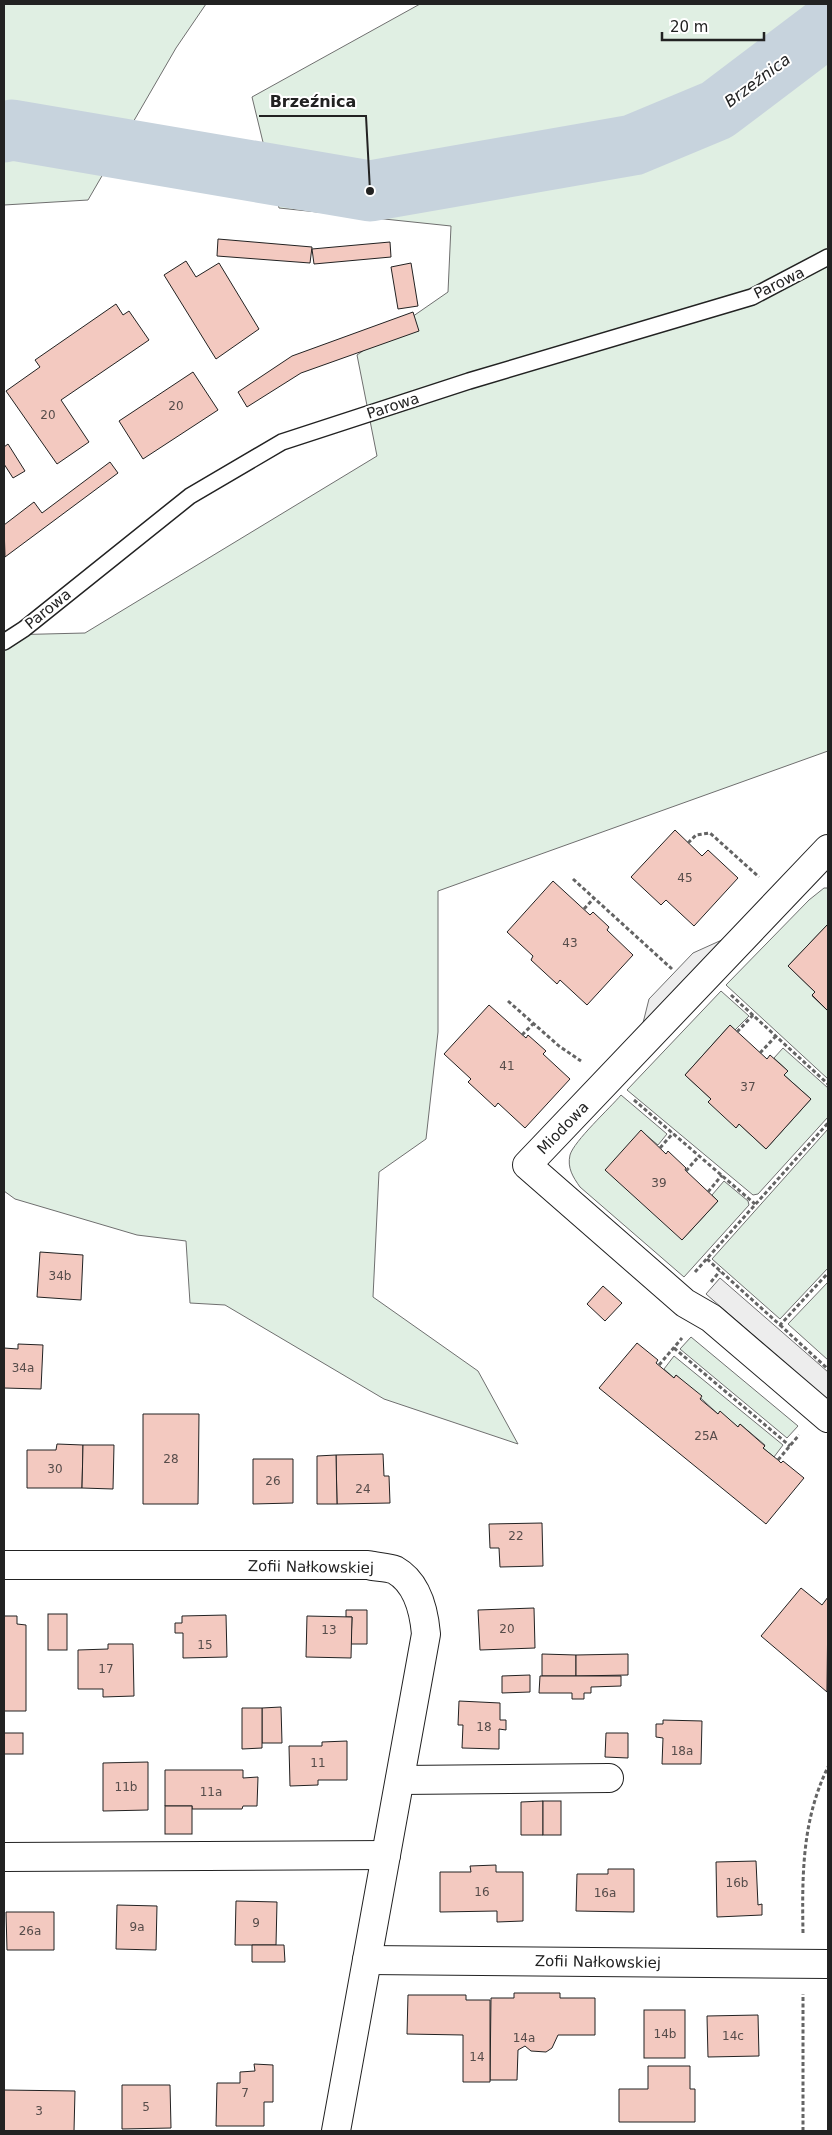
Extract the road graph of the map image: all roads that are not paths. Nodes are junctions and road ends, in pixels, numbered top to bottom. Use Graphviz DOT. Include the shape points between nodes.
graph roads {
  1 [pos="828,257"];
  2 [pos="4,642"];
  3 [pos="828,849"];
  4 [pos="828,1418"];
  5 [pos="4,1565"];
  6 [pos="609,1778"];
  7 [pos="400,1780"];
  8 [pos="386,1855"];
  9 [pos="4,1857"];
  10 [pos="367,1960"];
  11 [pos="828,1964"];
  12 [pos="336,2131"];
  1 -- 2 [label="lane, Parowa" via="752,297 469,381 282,442 190,496"];
  3 -- 4 [label="street, Miodowa" via="694,989 619,1088 527,1165 685,1303 711,1318"];
  5 -- 7 [label="street, Zofii Nałkowskiej" via="368,1565 394,1570 414,1588 424,1610 426,1634"];
  6 -- 7 [label="street"];
  7 -- 8 [label="street, Zofii Nałkowskiej"];
  8 -- 9 [label="street"];
  8 -- 10 [label="street, Zofii Nałkowskiej"];
  10 -- 11 [label="street, Zofii Nałkowskiej"];
  10 -- 12 [label="street, Zofii Nałkowskiej"];
}
